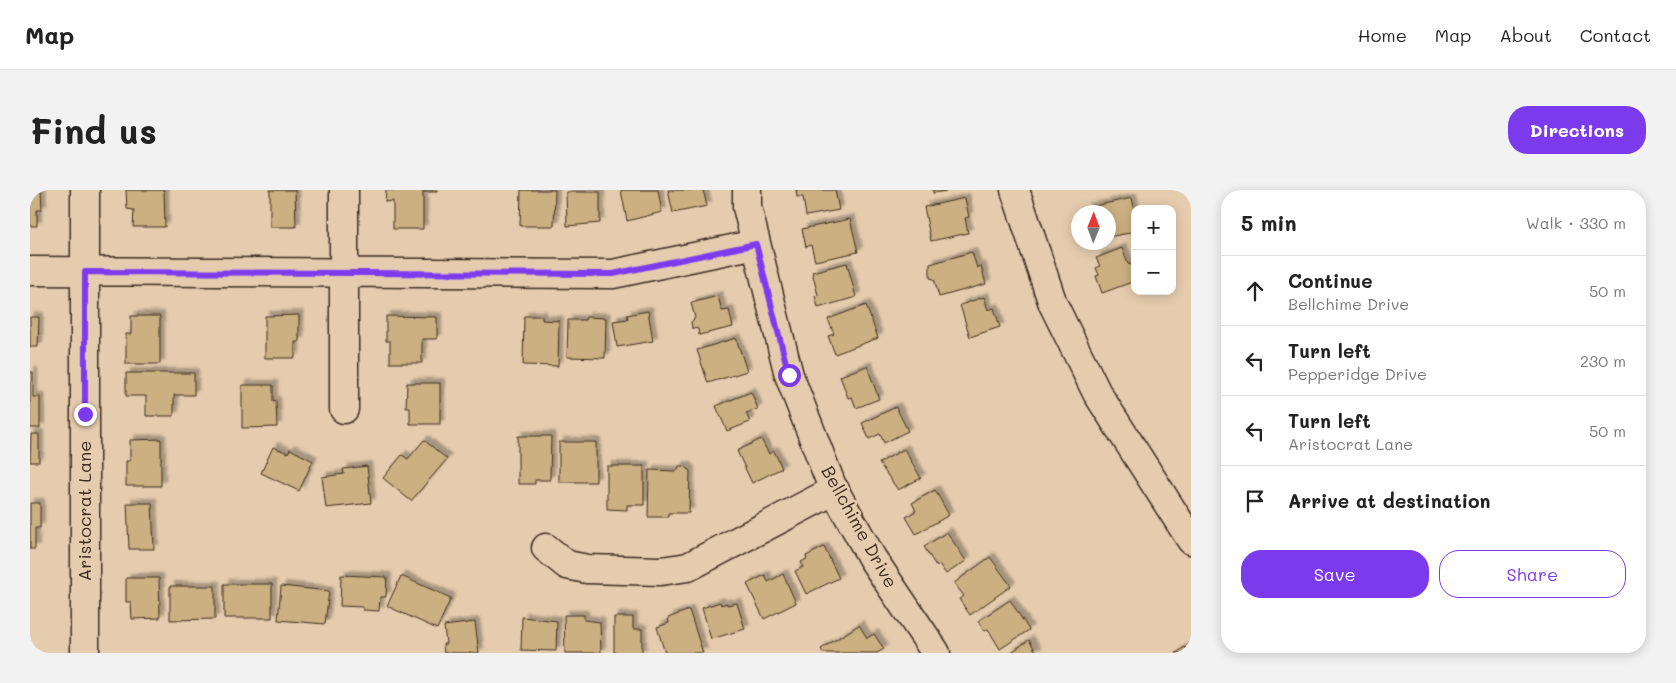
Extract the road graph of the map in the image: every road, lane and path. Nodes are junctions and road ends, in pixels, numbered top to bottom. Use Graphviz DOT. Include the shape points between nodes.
graph roads {
  1 [pos="85,190"];
  2 [pos="344,190"];
  3 [pos="747,190"];
  4 [pos="1015,190"];
  5 [pos="756,244"];
  6 [pos="30,272"];
  7 [pos="85,272"];
  8 [pos="344,272"];
  9 [pos="344,410"];
  10 [pos="835,490"];
  11 [pos="1191,540"];
  12 [pos="546,548"];
  13 [pos="84,653"];
  14 [pos="936,653"];
  1 -- 7 [label="street, Aristocrat Lane"];
  2 -- 8 [label="street"];
  3 -- 5 [label="street, Bellchime Drive" via="747,207"];
  4 -- 11 [label="street" via="1053,304 1097,393"];
  5 -- 8 [label="street" via="613,274"];
  5 -- 10 [label="street, Bellchime Drive" via="789,375"];
  6 -- 7 [label="street"];
  7 -- 8 [label="street"];
  7 -- 13 [label="street, Aristocrat Lane"];
  8 -- 9 [label="street"];
  10 -- 12 [label="street" via="688,566 661,571 587,569 567,565"];
  10 -- 14 [label="street, Bellchime Drive" via="872,558"];
}
